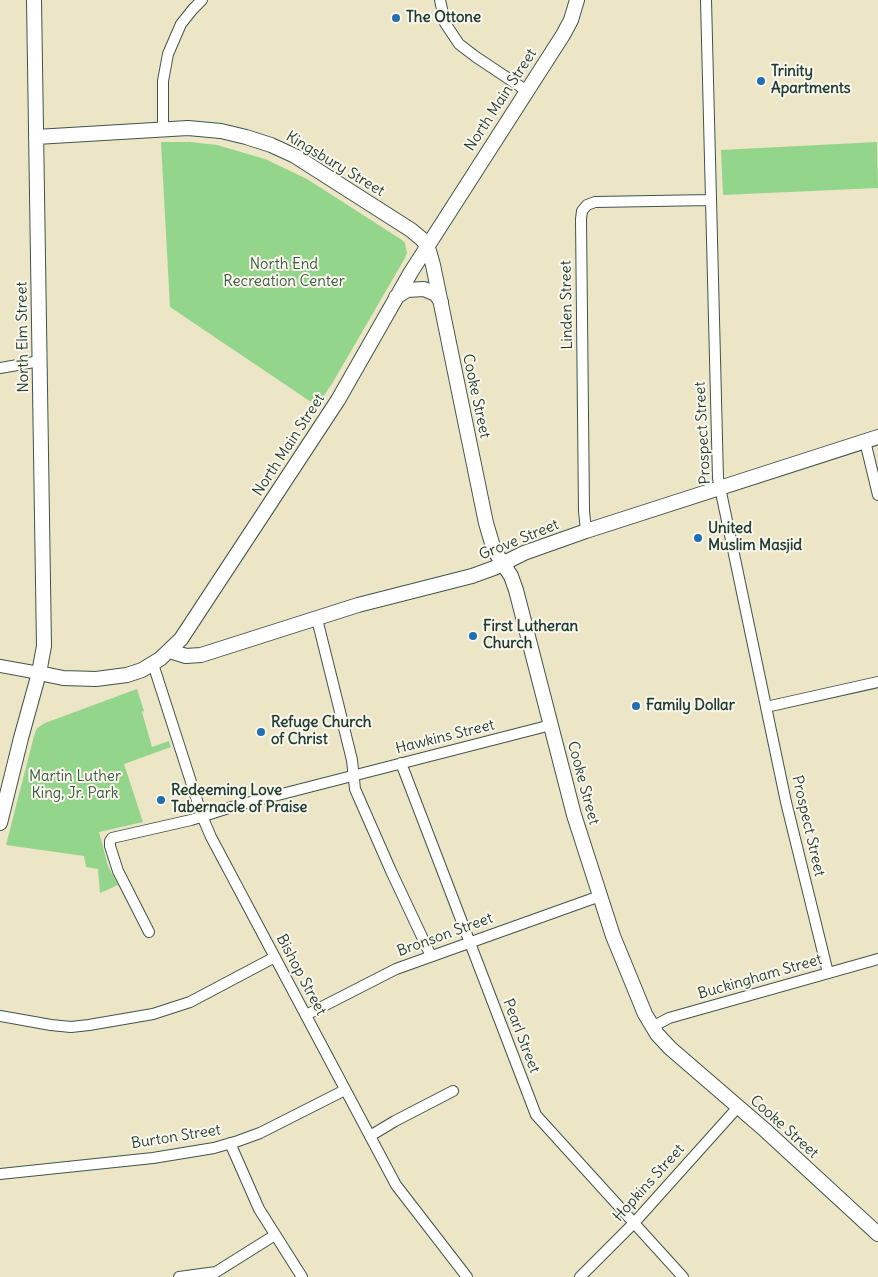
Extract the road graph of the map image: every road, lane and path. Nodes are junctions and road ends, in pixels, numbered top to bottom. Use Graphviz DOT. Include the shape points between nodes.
graph roads {
  1 [pos="34,0"];
  2 [pos="202,0"];
  3 [pos="440,0"];
  4 [pos="577,0"];
  5 [pos="706,0"];
  6 [pos="527,90"];
  7 [pos="163,129"];
  8 [pos="36,138"];
  9 [pos="711,200"];
  10 [pos="427,246"];
  11 [pos="395,298"];
  12 [pos="442,305"];
  13 [pos="40,361"];
  14 [pos="0,368"];
  15 [pos="871,439"];
  16 [pos="720,488"];
  17 [pos="878,495"];
  18 [pos="586,531"];
  19 [pos="503,564"];
  20 [pos="317,618"];
  21 [pos="170,651"];
  22 [pos="153,664"];
  23 [pos="0,666"];
  24 [pos="39,673"];
  25 [pos="878,682"];
  26 [pos="766,707"];
  27 [pos="551,725"];
  28 [pos="401,764"];
  29 [pos="354,776"];
  30 [pos="202,816"];
  31 [pos="0,823"];
  32 [pos="600,896"];
  33 [pos="149,932"];
  34 [pos="469,942"];
  35 [pos="431,956"];
  36 [pos="275,957"];
  37 [pos="878,959"];
  38 [pos="828,973"];
  39 [pos="306,1015"];
  40 [pos="0,1016"];
  41 [pos="652,1027"];
  42 [pos="345,1090"];
  43 [pos="453,1092"];
  44 [pos="738,1107"];
  45 [pos="370,1136"];
  46 [pos="230,1144"];
  47 [pos="0,1174"];
  48 [pos="634,1223"];
  49 [pos="878,1234"];
  50 [pos="275,1235"];
  51 [pos="179,1277"];
  52 [pos="302,1277"];
  53 [pos="467,1277"];
  54 [pos="580,1277"];
  55 [pos="683,1277"];
  1 -- 8 [label="main road, North Elm Street"];
  2 -- 7 [label="street" via="181,24 168,54 163,81"];
  3 -- 6 [label="street" via="445,23 459,44"];
  4 -- 6 [label="main road, North Main Street" via="563,35"];
  5 -- 9 [label="street, Prospect Street"];
  6 -- 10 [label="main road, North Main Street"];
  7 -- 8 [label="main road, Kingsbury Street"];
  7 -- 10 [label="main road, Kingsbury Street" via="221,131 281,149 411,230"];
  8 -- 13 [label="main road, North Elm Street"];
  9 -- 16 [label="street, Prospect Street"];
  9 -- 18 [label="street, Linden Street" via="596,202 582,211"];
  10 -- 11 [label="main road, North Main Street"];
  10 -- 12 [label="main road, Cooke Street"];
  11 -- 12 [label="main road" via="407,290 424,289 436,294"];
  11 -- 21 [label="main road, North Main Street" via="338,400"];
  12 -- 19 [label="main road, Cooke Street" via="486,524 494,550"];
  13 -- 14 [label="street"];
  13 -- 24 [label="main road, North Elm Street" via="44,654"];
  15 -- 16 [label="main road, Grove Street"];
  15 -- 17 [label="street"];
  16 -- 18 [label="main road, Grove Street"];
  16 -- 26 [label="street, Prospect Street"];
  18 -- 19 [label="main road, Grove Street"];
  19 -- 20 [label="main road, Grove Street" via="472,576"];
  19 -- 27 [label="main road, Cooke Street" via="516,590"];
  20 -- 21 [label="main road, Grove Street" via="197,656"];
  20 -- 29 [label="street"];
  21 -- 22 [label="main road, North Main Street"];
  22 -- 24 [label="main road, North Main Street" via="128,675 104,679 73,679"];
  22 -- 30 [label="street, Bishop Street"];
  23 -- 24 [label="street"];
  24 -- 31 [label="main road"];
  25 -- 26 [label="street"];
  26 -- 38 [label="street, Prospect Street"];
  27 -- 28 [label="street, Hawkins Street"];
  27 -- 32 [label="main road, Cooke Street" via="574,815"];
  28 -- 29 [label="street, Hawkins Street"];
  28 -- 34 [label="street, Pearl Street"];
  29 -- 30 [label="street, Hawkins Street"];
  29 -- 35 [label="street" via="357,793"];
  30 -- 33 [label="street, Hawkins Street" via="114,837 110,841 118,871"];
  30 -- 36 [label="street, Bishop Street"];
  32 -- 34 [label="street, Bronson Street"];
  32 -- 41 [label="main road, Cooke Street" via="621,957"];
  34 -- 35 [label="street, Bronson Street"];
  34 -- 48 [label="street, Pearl Street" via="536,1115"];
  35 -- 39 [label="street, Bronson Street" via="389,972"];
  36 -- 39 [label="street, Bishop Street"];
  36 -- 40 [label="street" via="190,1002 153,1014 72,1027"];
  37 -- 38 [label="street, Buckingham Street"];
  38 -- 41 [label="street, Buckingham Street" via="669,1018"];
  39 -- 42 [label="street, Bishop Street"];
  41 -- 44 [label="main road, Cooke Street" via="670,1048"];
  42 -- 45 [label="street, Bishop Street"];
  42 -- 46 [label="street, Burton Street" via="266,1130"];
  43 -- 45 [label="street"];
  44 -- 48 [label="street, Hopkins Street"];
  44 -- 49 [label="main road, Cooke Street"];
  45 -- 53 [label="street, Bishop Street" via="400,1191"];
  46 -- 47 [label="street, Burton Street" via="169,1156"];
  46 -- 50 [label="street" via="259,1209"];
  48 -- 54 [label="street, Hopkins Street"];
  48 -- 55 [label="street, Pearl Street"];
  50 -- 51 [label="street" via="216,1272"];
  50 -- 52 [label="street"];
}
